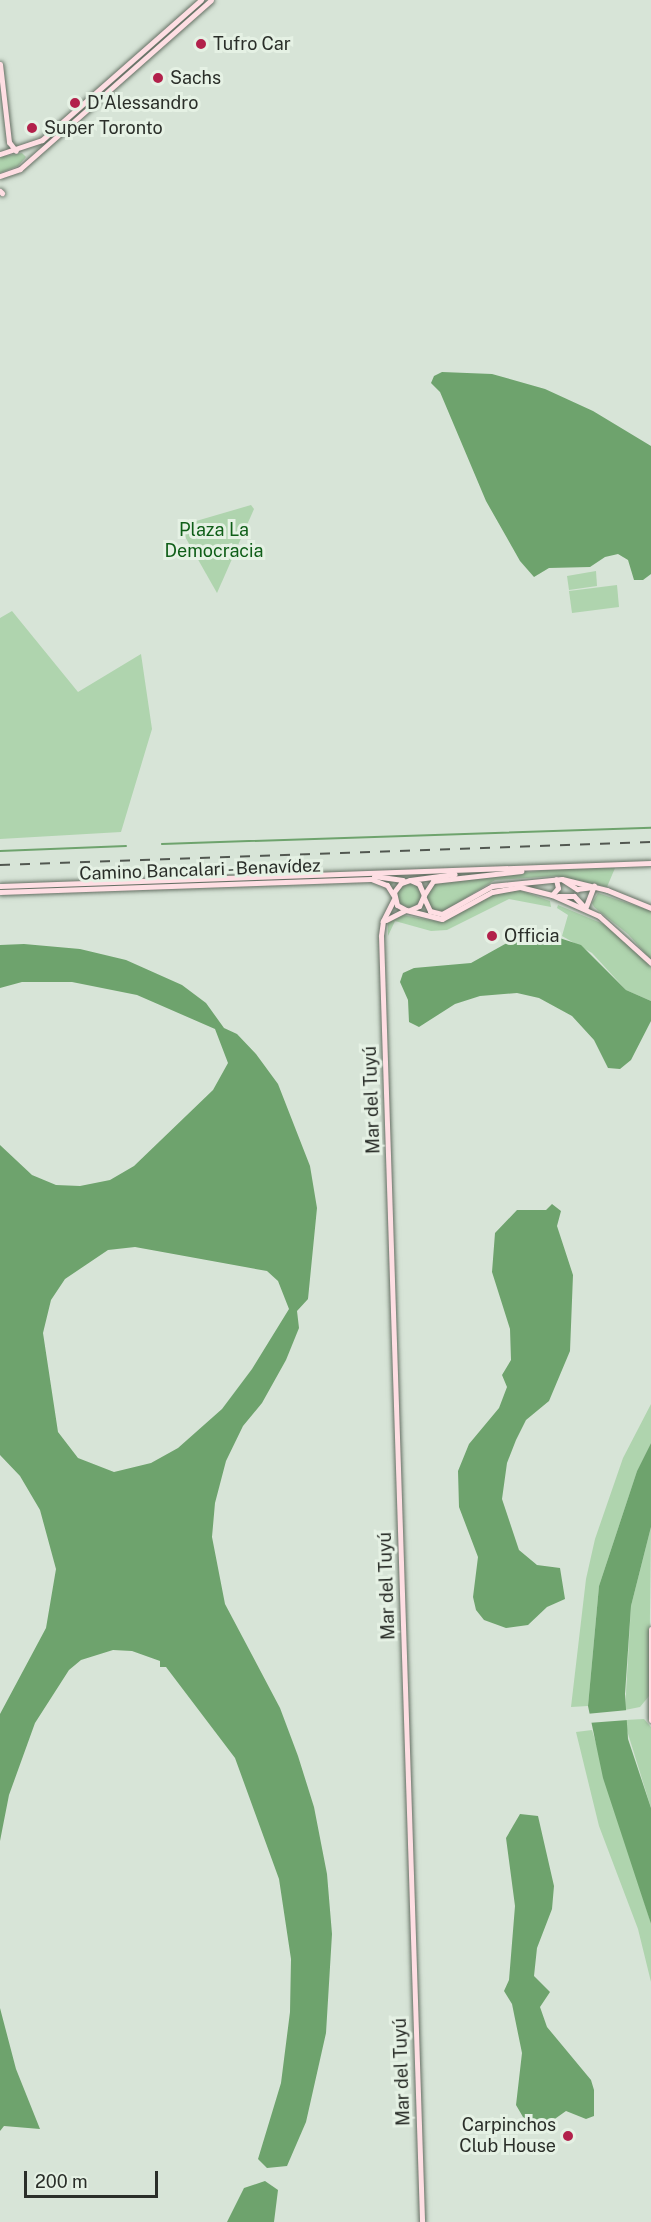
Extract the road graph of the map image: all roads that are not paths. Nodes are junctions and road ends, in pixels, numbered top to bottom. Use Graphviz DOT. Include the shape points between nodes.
graph roads {
  1 [pos="201,0"];
  2 [pos="212,0"];
  3 [pos="0,64"];
  4 [pos="9,142"];
  5 [pos="19,150"];
  6 [pos="0,154"];
  7 [pos="28,161"];
  8 [pos="0,176"];
  9 [pos="651,863"];
  10 [pos="561,866"];
  11 [pos="519,868"];
  12 [pos="357,874"];
  13 [pos="546,879"];
  14 [pos="559,879"];
  15 [pos="409,880"];
  16 [pos="0,886"];
  17 [pos="594,886"];
  18 [pos="0,892"];
  19 [pos="545,893"];
  20 [pos="553,896"];
  21 [pos="394,897"];
  22 [pos="424,897"];
  23 [pos="651,908"];
  24 [pos="585,909"];
  25 [pos="408,910"];
  26 [pos="383,949"];
  27 [pos="651,963"];
  28 [pos="651,1629"];
  29 [pos="651,1720"];
  30 [pos="422,2222"];
  1 -- 5 [label="street" via="51,132"];
  2 -- 7 [label="street"];
  3 -- 4 [label="street"];
  4 -- 5 [label="street"];
  4 -- 6 [label="street"];
  5 -- 6 [label="street"];
  5 -- 7 [label="street" via="28,154"];
  7 -- 8 [label="street" via="15,172"];
  9 -- 10 [label="street, Camino Bancalari - Benavídez"];
  10 -- 11 [label="street, Camino Bancalari - Benavídez"];
  10 -- 22 [label="street, Camino Bancalari - Benavídez" via="436,880 429,884"];
  11 -- 12 [label="street, Camino Bancalari - Benavídez"];
  11 -- 15 [label="street, Camino Bancalari - Benavídez"];
  12 -- 15 [label="street, Camino Bancalari - Benavídez"];
  12 -- 16 [label="street, Camino Bancalari - Benavídez"];
  13 -- 14 [label="street"];
  13 -- 19 [label="street" via="542,887"];
  13 -- 22 [label="street" via="492,886 442,914 430,911"];
  14 -- 17 [label="street"];
  14 -- 20 [label="street"];
  15 -- 21 [label="street" via="398,885"];
  15 -- 22 [label="street" via="419,884"];
  17 -- 23 [label="street"];
  17 -- 24 [label="street"];
  18 -- 21 [label="street, Camino Bancalari - Benavídez" via="371,879 387,885"];
  19 -- 20 [label="street"];
  19 -- 25 [label="street" via="520,887 492,892 442,920"];
  20 -- 24 [label="street"];
  21 -- 25 [label="street"];
  21 -- 26 [label="street" via="382,921"];
  22 -- 25 [label="street"];
  24 -- 27 [label="street" via="614,927"];
  25 -- 26 [label="street" via="388,918"];
  26 -- 30 [label="street, Mar del Tuyú"];
  28 -- 29 [label="street"];
}
